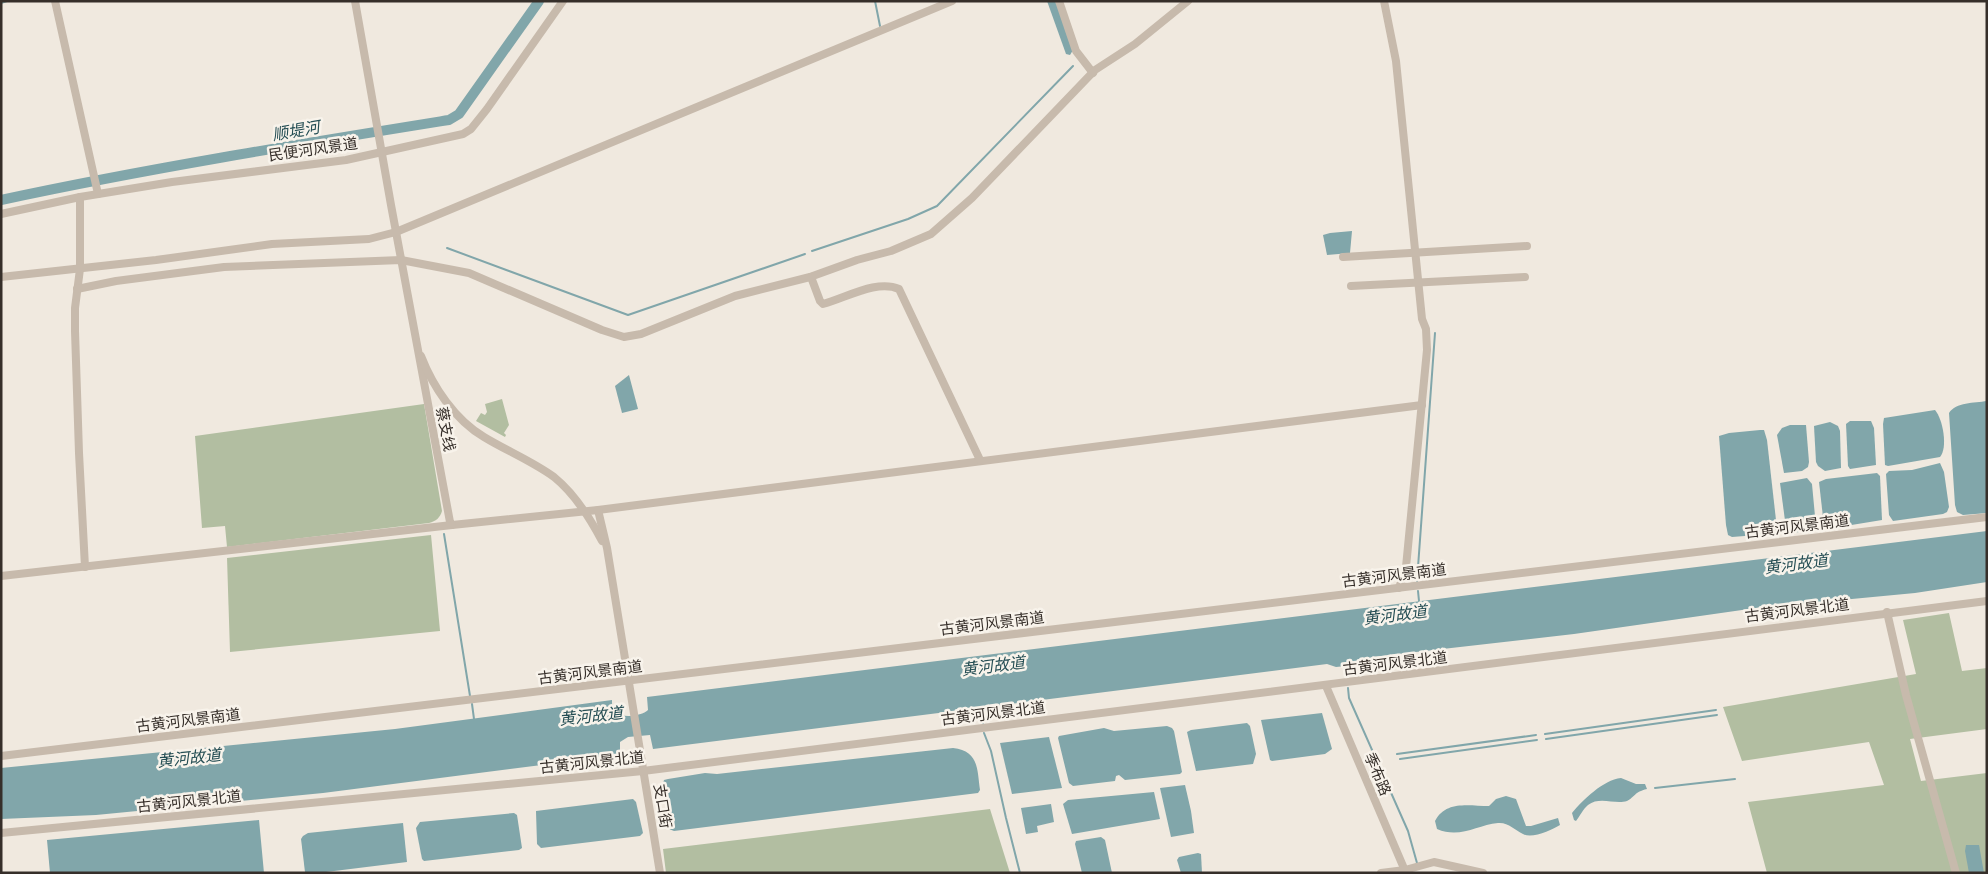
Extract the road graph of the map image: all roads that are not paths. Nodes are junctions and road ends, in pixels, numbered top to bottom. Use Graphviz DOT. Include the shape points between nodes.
graph roads {
  1 [pos="55,1"];
  2 [pos="355,1"];
  3 [pos="563,1"];
  4 [pos="952,1"];
  5 [pos="1059,1"];
  6 [pos="1188,1"];
  7 [pos="1384,1"];
  8 [pos="1093,73"];
  9 [pos="382,152"];
  10 [pos="97,192"];
  11 [pos="80,197"];
  12 [pos="1,214"];
  13 [pos="396,232"];
  14 [pos="1527,246"];
  15 [pos="1415,253"];
  16 [pos="1343,257"];
  17 [pos="401,260"];
  18 [pos="80,269"];
  19 [pos="1,277"];
  20 [pos="811,277"];
  21 [pos="1525,277"];
  22 [pos="1418,282"];
  23 [pos="1351,286"];
  24 [pos="77,289"];
  25 [pos="415,339"];
  26 [pos="1422,405"];
  27 [pos="980,460"];
  28 [pos="598,510"];
  29 [pos="585,512"];
  30 [pos="1987,517"];
  31 [pos="452,525"];
  32 [pos="608,557"];
  33 [pos="85,567"];
  34 [pos="1,576"];
  35 [pos="1399,588"];
  36 [pos="1987,600"];
  37 [pos="1887,612"];
  38 [pos="628,681"];
  39 [pos="1326,686"];
  40 [pos="1,756"];
  41 [pos="643,771"];
  42 [pos="1,833"];
  43 [pos="1405,871"];
  44 [pos="660,873"];
  45 [pos="1381,873"];
  46 [pos="1483,873"];
  47 [pos="1956,873"];
  1 -- 10 [label="street"];
  2 -- 9 [label="street, 蔡支线"];
  3 -- 9 [label="street, 民便河风景道" via="472,129 463,134"];
  4 -- 13 [label="street"];
  5 -- 8 [label="street" via="1076,51"];
  6 -- 8 [label="street"];
  7 -- 15 [label="street" via="1396,61"];
  8 -- 20 [label="street" via="972,198 931,234"];
  9 -- 10 [label="street, 民便河风景道" via="346,160"];
  9 -- 13 [label="street, 蔡支线"];
  10 -- 11 [label="street, 民便河风景道"];
  11 -- 12 [label="street, 民便河风景道"];
  11 -- 18 [label="street"];
  13 -- 17 [label="street, 蔡支线"];
  13 -- 18 [label="street" via="369,239 272,244"];
  14 -- 15 [label="street"];
  15 -- 16 [label="street"];
  15 -- 22 [label="street"];
  17 -- 20 [label="street" via="469,273 602,330 624,336 641,334 736,296"];
  17 -- 24 [label="street" via="224,267"];
  17 -- 25 [label="street, 蔡支线"];
  18 -- 19 [label="street"];
  18 -- 24 [label="street"];
  20 -- 27 [label="street" via="823,304 872,288 886,286 899,289"];
  21 -- 22 [label="street"];
  22 -- 23 [label="street"];
  22 -- 26 [label="street" via="1427,350"];
  24 -- 33 [label="street" via="74,331"];
  25 -- 29 [label="street" via="435,385 461,419 482,436 555,478"];
  25 -- 31 [label="street, 蔡支线"];
  26 -- 27 [label="street"];
  26 -- 35 [label="street" via="1406,567"];
  27 -- 28 [label="street"];
  28 -- 29 [label="street"];
  28 -- 32 [label="street"];
  29 -- 31 [label="street"];
  29 -- 32 [label="street"];
  30 -- 35 [label="street, 古黄河风景南道"];
  31 -- 33 [label="street"];
  32 -- 38 [label="street"];
  33 -- 34 [label="street"];
  35 -- 38 [label="street, 古黄河风景南道"];
  36 -- 37 [label="street, 古黄河风景北道"];
  37 -- 39 [label="street, 古黄河风景北道"];
  37 -- 47 [label="street" via="1906,695"];
  38 -- 40 [label="street, 古黄河风景南道"];
  38 -- 41 [label="street, 支口街"];
  39 -- 41 [label="street, 古黄河风景北道"];
  39 -- 43 [label="street, 季布路"];
  41 -- 42 [label="street, 古黄河风景北道"];
  41 -- 44 [label="street, 支口街"];
  43 -- 45 [label="street"];
  43 -- 46 [label="street" via="1434,862"];
}
